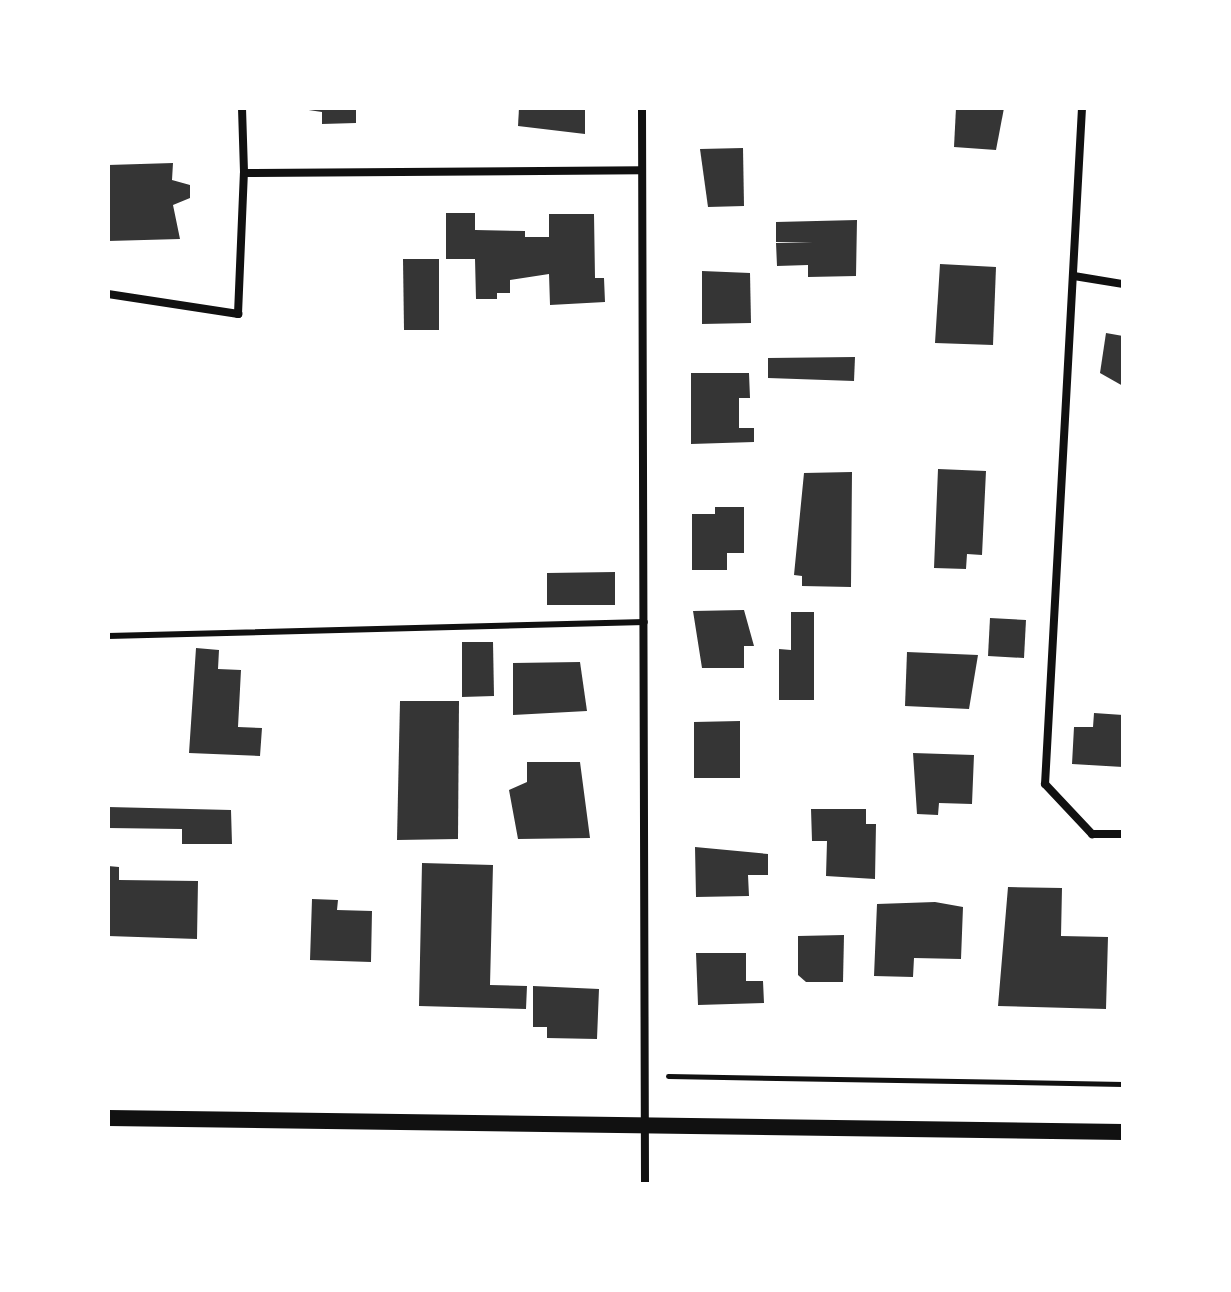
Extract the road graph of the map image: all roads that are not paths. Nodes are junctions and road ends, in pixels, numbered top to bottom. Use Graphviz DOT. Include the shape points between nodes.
graph roads {
  1 [pos="242,108"];
  2 [pos="642,108"];
  3 [pos="1082,108"];
  4 [pos="642,170"];
  5 [pos="244,173"];
  6 [pos="1074,276"];
  7 [pos="1123,284"];
  8 [pos="108,294"];
  9 [pos="645,622"];
  10 [pos="108,636"];
  11 [pos="1123,834"];
  12 [pos="108,1118"];
  13 [pos="649,1127"];
  14 [pos="1123,1132"];
  15 [pos="645,1184"];
  1 -- 5 [label="street"];
  2 -- 4 [label="street"];
  3 -- 6 [label="street"];
  4 -- 5 [label="street"];
  4 -- 9 [label="street"];
  5 -- 8 [label="street" via="238,314"];
  6 -- 7 [label="street"];
  6 -- 11 [label="street" via="1045,784 1092,834"];
  9 -- 10 [label="lane"];
  9 -- 13 [label="street"];
  12 -- 13 [label="main road"];
  13 -- 14 [label="main road"];
  13 -- 15 [label="street"];
}
